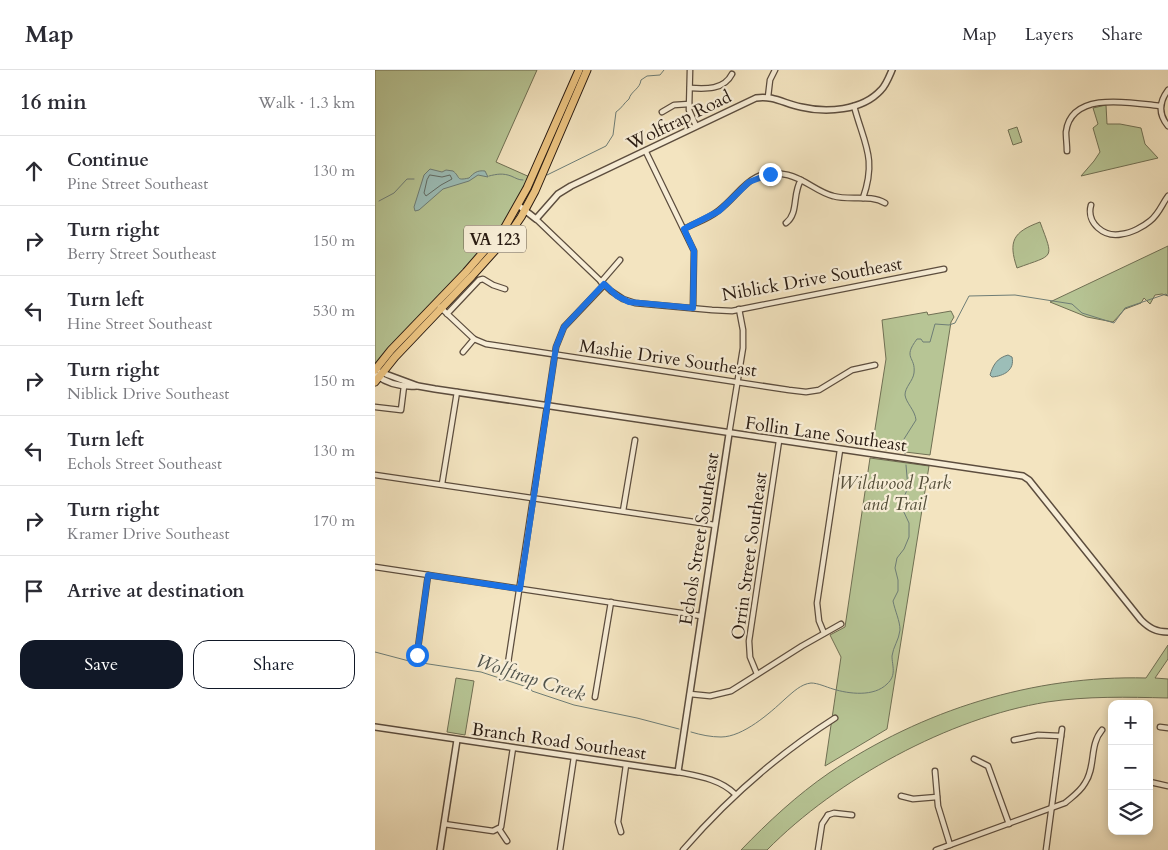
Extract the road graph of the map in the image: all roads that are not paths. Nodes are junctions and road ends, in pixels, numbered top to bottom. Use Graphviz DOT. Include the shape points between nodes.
graph roads {
  1 [pos="579,70"];
  2 [pos="587,70"];
  3 [pos="690,70"];
  4 [pos="775,70"];
  5 [pos="891,70"];
  6 [pos="732,74"];
  7 [pos="689,88"];
  8 [pos="1168,90"];
  9 [pos="768,97"];
  10 [pos="689,104"];
  11 [pos="854,106"];
  12 [pos="1160,106"];
  13 [pos="662,112"];
  14 [pos="696,126"];
  15 [pos="1168,126"];
  16 [pos="1067,151"];
  17 [pos="646,152"];
  18 [pos="801,180"];
  19 [pos="1168,196"];
  20 [pos="863,198"];
  21 [pos="885,203"];
  22 [pos="1091,205"];
  23 [pos="522,207"];
  24 [pos="536,219"];
  25 [pos="786,223"];
  26 [pos="684,229"];
  27 [pos="620,260"];
  28 [pos="944,269"];
  29 [pos="603,283"];
  30 [pos="505,289"];
  31 [pos="693,308"];
  32 [pos="441,309"];
  33 [pos="739,309"];
  34 [pos="474,339"];
  35 [pos="463,352"];
  36 [pos="555,355"];
  37 [pos="875,365"];
  38 [pos="377,375"];
  39 [pos="737,382"];
  40 [pos="404,386"];
  41 [pos="418,386"];
  42 [pos="457,392"];
  43 [pos="547,406"];
  44 [pos="375,407"];
  45 [pos="729,434"];
  46 [pos="635,440"];
  47 [pos="779,441"];
  48 [pos="840,450"];
  49 [pos="375,475"];
  50 [pos="442,484"];
  51 [pos="533,498"];
  52 [pos="623,511"];
  53 [pos="715,525"];
  54 [pos="375,567"];
  55 [pos="428,575"];
  56 [pos="520,589"];
  57 [pos="611,602"];
  58 [pos="701,616"];
  59 [pos="841,624"];
  60 [pos="1168,632"];
  61 [pos="824,633"];
  62 [pos="417,655"];
  63 [pos="504,672"];
  64 [pos="757,674"];
  65 [pos="690,694"];
  66 [pos="595,696"];
  67 [pos="835,718"];
  68 [pos="375,727"];
  69 [pos="1160,727"];
  70 [pos="1062,728"];
  71 [pos="1168,728"];
  72 [pos="1102,730"];
  73 [pos="1061,736"];
  74 [pos="457,740"];
  75 [pos="1014,740"];
  76 [pos="513,748"];
  77 [pos="574,757"];
  78 [pos="974,759"];
  79 [pos="626,765"];
  80 [pos="935,771"];
  81 [pos="678,772"];
  82 [pos="1153,783"];
  83 [pos="1168,786"];
  84 [pos="735,794"];
  85 [pos="901,796"];
  86 [pos="937,797"];
  87 [pos="1051,807"];
  88 [pos="852,815"];
  89 [pos="444,824"];
  90 [pos="1009,824"];
  91 [pos="499,829"];
  92 [pos="621,832"];
  93 [pos="507,841"];
  94 [pos="949,845"];
  95 [pos="440,850"];
  96 [pos="560,850"];
  97 [pos="683,850"];
  98 [pos="818,850"];
  99 [pos="936,850"];
  100 [pos="1046,850"];
  1 -- 23 [label="main road, VA 123"];
  2 -- 23 [label="main road, VA 123"];
  3 -- 7 [label="street"];
  4 -- 9 [label="street"];
  5 -- 11 [label="street" via="880,92"];
  6 -- 7 [label="street" via="721,85"];
  7 -- 10 [label="street"];
  8 -- 12 [label="street"];
  9 -- 11 [label="street" via="799,107 825,110"];
  9 -- 14 [label="street, Wolftrap Road" via="756,98"];
  10 -- 13 [label="street" via="674,104"];
  10 -- 14 [label="street"];
  11 -- 20 [label="street" via="870,162"];
  12 -- 15 [label="street"];
  12 -- 16 [label="street" via="1111,101 1082,108 1067,126"];
  14 -- 17 [label="street, Wolftrap Road"];
  17 -- 24 [label="street, Wolftrap Road" via="563,190"];
  17 -- 26 [label="street"];
  18 -- 20 [label="street" via="833,196"];
  18 -- 25 [label="street" via="796,190 794,212"];
  18 -- 26 [label="street" via="777,174 754,179 719,211"];
  19 -- 22 [label="street" via="1151,221 1122,234 1107,233 1095,226 1090,218"];
  20 -- 21 [label="street"];
  23 -- 24 [label="street, Niblick Drive Southeast"];
  23 -- 32 [label="main road, VA 123" via="508,236"];
  24 -- 29 [label="street, Niblick Drive Southeast"];
  26 -- 31 [label="street" via="694,251"];
  27 -- 29 [label="street"];
  28 -- 33 [label="street, Niblick Drive Southeast"];
  29 -- 31 [label="street, Niblick Drive Southeast" via="629,302"];
  29 -- 36 [label="street" via="564,327"];
  30 -- 32 [label="street" via="479,280"];
  31 -- 33 [label="street, Niblick Drive Southeast"];
  32 -- 34 [label="street, Mashie Drive Southeast"];
  32 -- 38 [label="main road, VA 123"];
  33 -- 39 [label="street, Echols Street Southeast" via="743,338"];
  34 -- 35 [label="street"];
  34 -- 36 [label="street, Mashie Drive Southeast" via="496,346"];
  36 -- 39 [label="street, Mashie Drive Southeast"];
  36 -- 43 [label="street"];
  37 -- 39 [label="street, Mashie Drive Southeast" via="852,370 813,392"];
  38 -- 40 [label="street, Follin Lane Southeast"];
  38 -- 41 [label="street, Follin Lane Southeast"];
  39 -- 45 [label="street, Echols Street Southeast"];
  40 -- 41 [label="street, Follin Lane Southeast"];
  40 -- 44 [label="street" via="401,410"];
  41 -- 42 [label="street, Follin Lane Southeast"];
  42 -- 43 [label="street, Follin Lane Southeast"];
  42 -- 50 [label="street"];
  43 -- 45 [label="street, Follin Lane Southeast"];
  43 -- 51 [label="street"];
  45 -- 47 [label="street, Follin Lane Southeast"];
  45 -- 53 [label="street, Echols Street Southeast"];
  46 -- 52 [label="street"];
  47 -- 48 [label="street, Follin Lane Southeast"];
  47 -- 64 [label="street, Orrin Street Southeast" via="749,641 750,657"];
  48 -- 60 [label="street, Follin Lane Southeast" via="1026,478 1141,620 1151,628"];
  48 -- 61 [label="street" via="817,603"];
  49 -- 50 [label="street"];
  50 -- 51 [label="street"];
  51 -- 52 [label="street"];
  51 -- 56 [label="street"];
  52 -- 53 [label="street"];
  53 -- 58 [label="street, Echols Street Southeast"];
  54 -- 55 [label="street"];
  55 -- 56 [label="street"];
  55 -- 62 [label="street"];
  56 -- 57 [label="street"];
  56 -- 63 [label="street"];
  57 -- 58 [label="street"];
  57 -- 66 [label="street"];
  58 -- 65 [label="street, Echols Street Southeast"];
  59 -- 61 [label="street"];
  61 -- 64 [label="street"];
  64 -- 65 [label="street" via="725,694"];
  65 -- 81 [label="street, Echols Street Southeast"];
  67 -- 84 [label="street" via="778,757"];
  68 -- 74 [label="street, Branch Road Southeast"];
  69 -- 71 [label="street"];
  70 -- 73 [label="street"];
  72 -- 87 [label="street" via="1095,740 1086,783 1065,803"];
  73 -- 75 [label="street" via="1038,735"];
  73 -- 87 [label="street"];
  74 -- 76 [label="street, Branch Road Southeast"];
  74 -- 89 [label="street"];
  76 -- 77 [label="street, Branch Road Southeast"];
  76 -- 91 [label="street"];
  77 -- 79 [label="street, Branch Road Southeast"];
  77 -- 96 [label="street"];
  78 -- 90 [label="street" via="988,766"];
  79 -- 81 [label="street, Branch Road Southeast"];
  79 -- 92 [label="street" via="618,822"];
  80 -- 86 [label="street"];
  81 -- 84 [label="street, Branch Road Southeast" via="712,780"];
  82 -- 83 [label="street"];
  84 -- 97 [label="street"];
  85 -- 86 [label="street" via="913,799"];
  86 -- 94 [label="street"];
  87 -- 90 [label="street"];
  87 -- 100 [label="street"];
  88 -- 98 [label="street" via="827,814"];
  89 -- 91 [label="street" via="493,831"];
  89 -- 95 [label="street"];
  90 -- 94 [label="street"];
  91 -- 93 [label="street"];
  94 -- 99 [label="street"];
}
